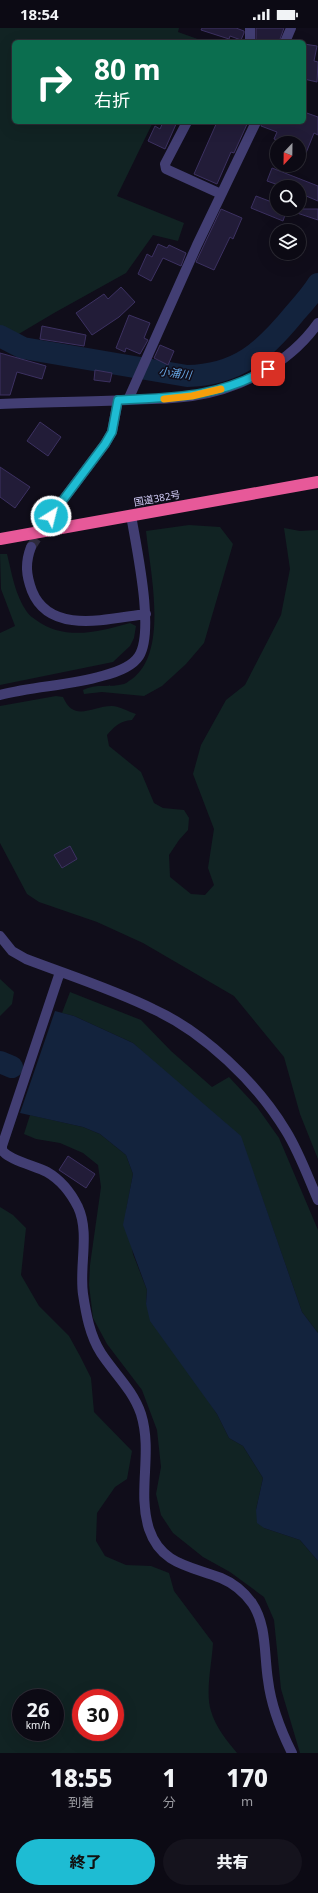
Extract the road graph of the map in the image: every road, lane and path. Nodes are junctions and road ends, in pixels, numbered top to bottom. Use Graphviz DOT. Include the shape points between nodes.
graph roads {
  1 [pos="250,28"];
  2 [pos="291,28"];
  3 [pos="250,40"];
  4 [pos="286,40"];
  5 [pos="186,124"];
  6 [pos="255,124"];
  7 [pos="221,194"];
  8 [pos="318,323"];
  9 [pos="123,400"];
  10 [pos="0,404"];
  11 [pos="318,482"];
  12 [pos="131,515"];
  13 [pos="51,516"];
  14 [pos="0,539"];
  15 [pos="31,547"];
  16 [pos="146,614"];
  17 [pos="0,695"];
  18 [pos="0,936"];
  19 [pos="60,972"];
  20 [pos="318,1200"];
  21 [pos="292,1753"];
  1 -- 3 [label="street"];
  2 -- 4 [label="street"];
  5 -- 7 [label="street" via="165,164 166,169"];
  6 -- 7 [label="street"];
  7 -- 9 [label="street" via="138,377"];
  8 -- 9 [label="street" via="296,348 250,379 213,392 192,396"];
  9 -- 10 [label="street"];
  9 -- 13 [label="street" via="105,444"];
  11 -- 12 [label="highway, 国道382号"];
  12 -- 14 [label="highway, 国道382号"];
  12 -- 16 [label="street"];
  15 -- 16 [label="street" via="26,568 28,582 42,606 52,613 73,621 85,622"];
  16 -- 17 [label="street" via="144,646 134,663 103,676"];
  18 -- 19 [label="street" via="12,951"];
  19 -- 20 [label="street" via="154,1009 198,1036 234,1066 263,1099 286,1131"];
  19 -- 21 [label="street" via="2,1150 9,1156 49,1173 62,1183 79,1209 83,1239 83,1294 92,1333 102,1354 135,1399 145,1429 147,1447 144,1508 150,1532 159,1547 170,1557 185,1567 222,1578 235,1586 253,1605 262,1624 272,1700 283,1735"];
}
